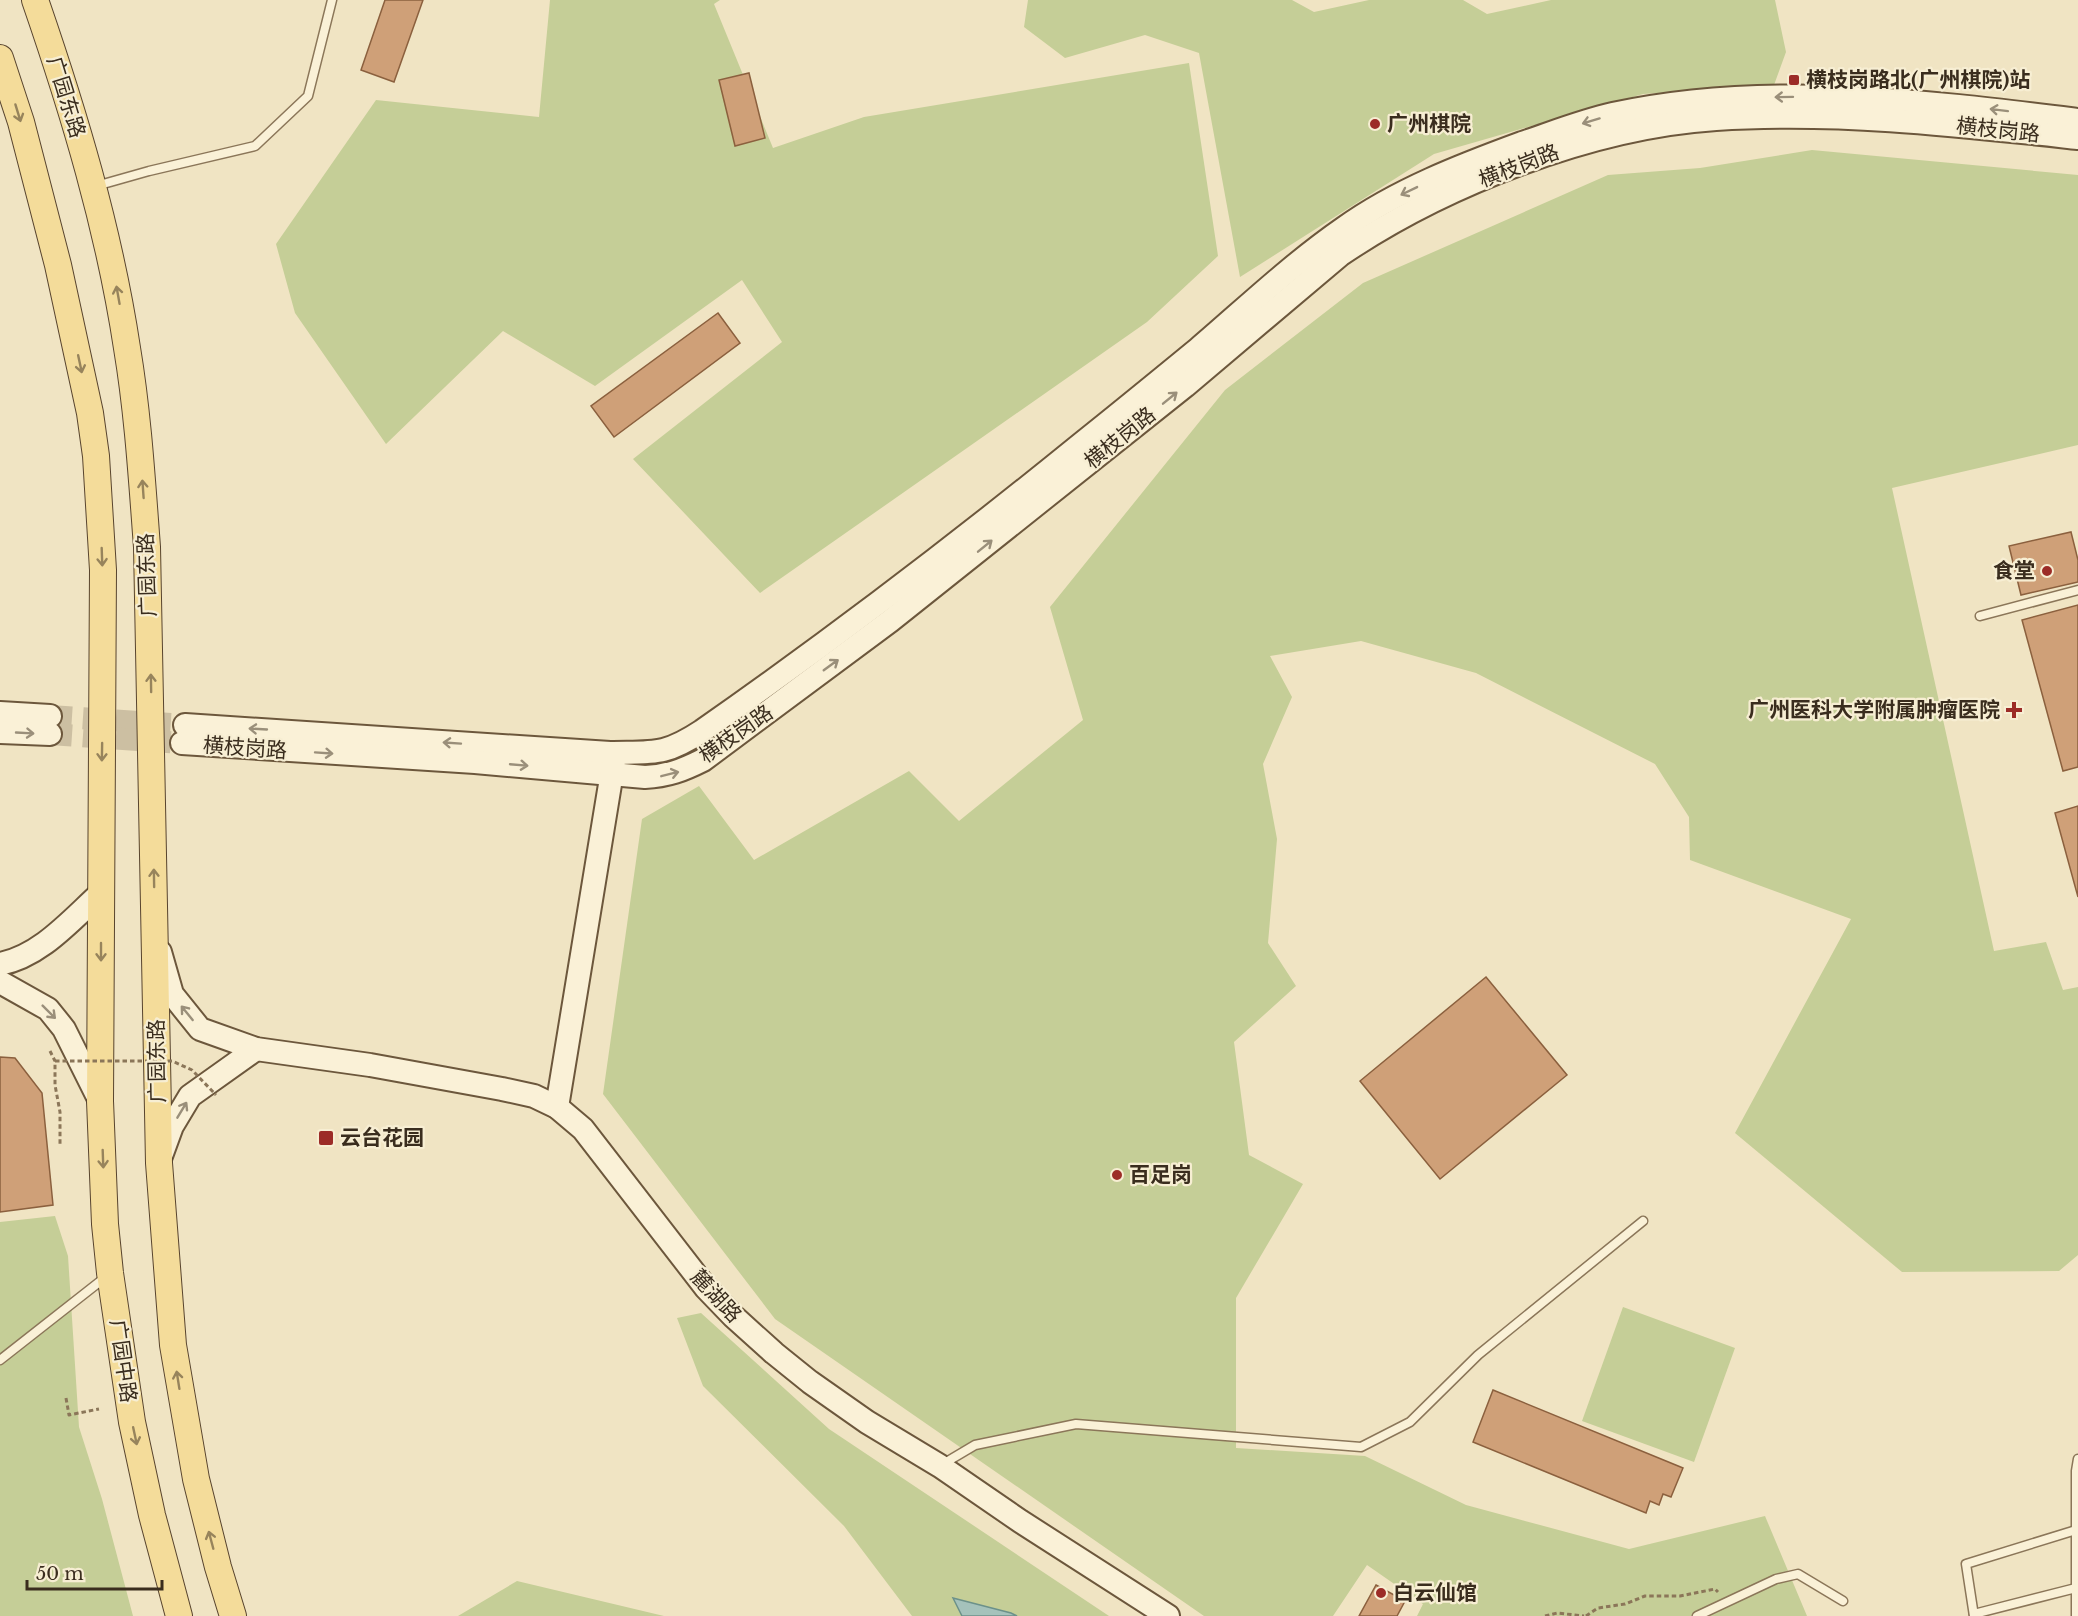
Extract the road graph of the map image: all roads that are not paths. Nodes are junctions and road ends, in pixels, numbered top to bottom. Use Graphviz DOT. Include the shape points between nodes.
graph roads {
  1 [pos="35,0"];
  2 [pos="332,0"];
  3 [pos="0,58"];
  4 [pos="2078,120"];
  5 [pos="2078,138"];
  6 [pos="93,187"];
  7 [pos="2078,590"];
  8 [pos="1980,616"];
  9 [pos="0,713"];
  10 [pos="0,732"];
  11 [pos="615,753"];
  12 [pos="612,775"];
  13 [pos="101,893"];
  14 [pos="156,937"];
  15 [pos="0,964"];
  16 [pos="0,982"];
  17 [pos="256,1049"];
  18 [pos="100,1101"];
  19 [pos="557,1107"];
  20 [pos="159,1163"];
  21 [pos="1642,1221"];
  22 [pos="110,1274"];
  23 [pos="0,1360"];
  24 [pos="2078,1459"];
  25 [pos="940,1466"];
  26 [pos="2076,1530"];
  27 [pos="2076,1588"];
  28 [pos="1843,1601"];
  29 [pos="1974,1615"];
  30 [pos="179,1616"];
  31 [pos="233,1616"];
  32 [pos="1168,1616"];
  33 [pos="1698,1616"];
  34 [pos="2076,1616"];
  1 -- 6 [label="main road, 广园东路"];
  2 -- 6 [label="lane" via="308,96 255,146"];
  3 -- 13 [label="main road, 广园东路, one-way" via="58,265 96,456 103,570"];
  4 -- 11 [label="main road, 横枝岗路, one-way" via="1941,103 1810,97 1714,99 1609,115 1477,159 1347,225 931,564 702,731 664,751"];
  12 -- 5 [label="main road, 横枝岗路, one-way" via="664,776 703,760 890,621 1185,386 1340,255 1364,238 1472,184 1619,133 1714,119 1811,117 1926,122"];
  14 -- 6 [label="main road, 广园东路, one-way" via="149,587 141,454 126,338"];
  7 -- 8 [label="lane"];
  10 -- 9 [label="main road, one-way" via="50,725"];
  11 -- 12 [label="main road"];
  11 -- 12 [label="main road, 横枝岗路, one-way" via="184,734"];
  12 -- 19 [label="main road"];
  13 -- 15 [label="main road" via="39,948"];
  13 -- 18 [label="main road, 广园东路, one-way"];
  17 -- 14 [label="main road, 麓湖路, one-way" via="201,1029 172,994"];
  14 -- 20 [label="main road, 广园东路"];
  16 -- 18 [label="main road, one-way" via="48,1009 64,1029"];
  17 -- 19 [label="main road, 麓湖路" via="502,1089 534,1096"];
  20 -- 17 [label="main road, one-way" via="172,1126 190,1096"];
  18 -- 22 [label="main road, 广园中路, one-way"];
  19 -- 25 [label="main road, 麓湖路" via="583,1129 706,1288 733,1317 810,1382"];
  31 -- 20 [label="main road, one-way" via="205,1517 181,1399"];
  21 -- 25 [label="lane" via="1478,1355 1410,1422 1361,1447 1076,1424 975,1445"];
  22 -- 23 [label="lane"];
  22 -- 30 [label="main road, 广园中路, one-way" via="132,1422"];
  24 -- 26 [label="lane"];
  25 -- 32 [label="main road, 麓湖路"];
  26 -- 27 [label="lane"];
  26 -- 29 [label="lane" via="1966,1564"];
  27 -- 29 [label="lane"];
  27 -- 34 [label="lane"];
  28 -- 33 [label="lane" via="1798,1574 1776,1579"];
}
